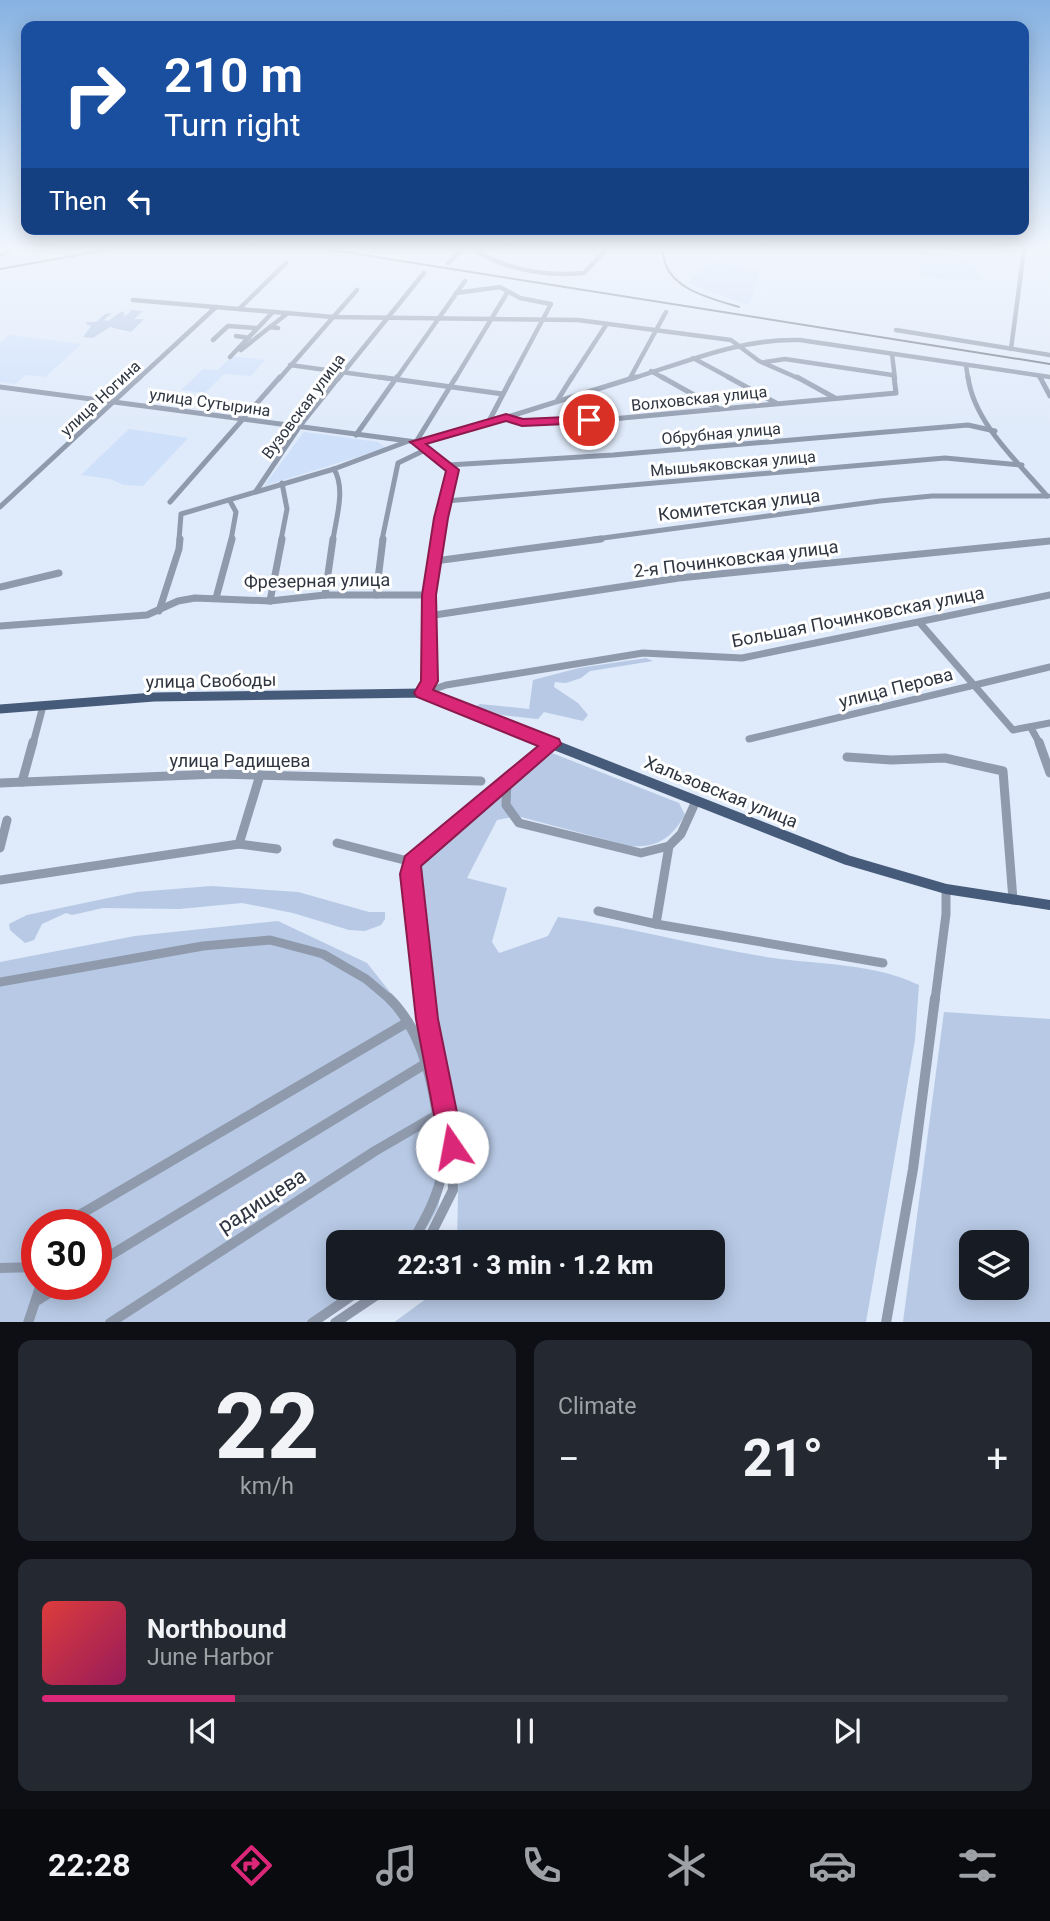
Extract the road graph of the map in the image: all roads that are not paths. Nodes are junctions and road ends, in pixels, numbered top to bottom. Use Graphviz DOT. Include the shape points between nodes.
graph roads {
  1 [pos="211,312"];
  2 [pos="270,312"];
  3 [pos="273,312"];
  4 [pos="338,312"];
  5 [pos="393,312"];
  6 [pos="443,312"];
  7 [pos="494,312"];
  8 [pos="545,312"];
  9 [pos="666,312"];
  10 [pos="1016,312"];
  11 [pos="288,313"];
  12 [pos="333,317"];
  13 [pos="388,318"];
  14 [pos="438,319"];
  15 [pos="489,319"];
  16 [pos="541,320"];
  17 [pos="606,325"];
  18 [pos="270,327"];
  19 [pos="257,328"];
  20 [pos="278,328"];
  21 [pos="655,330"];
  22 [pos="896,330"];
  23 [pos="236,336"];
  24 [pos="248,338"];
  25 [pos="213,340"];
  26 [pos="740,345"];
  27 [pos="1011,349"];
  28 [pos="892,354"];
  29 [pos="1050,355"];
  30 [pos="693,358"];
  31 [pos="763,362"];
  32 [pos="290,365"];
  33 [pos="966,365"];
  34 [pos="651,371"];
  35 [pos="344,372"];
  36 [pos="892,375"];
  37 [pos="1039,376"];
  38 [pos="1050,377"];
  39 [pos="630,378"];
  40 [pos="396,379"];
  41 [pos="0,387"];
  42 [pos="448,387"];
  43 [pos="503,394"];
  44 [pos="825,396"];
  45 [pos="1050,396"];
  46 [pos="115,401"];
  47 [pos="557,401"];
  48 [pos="776,403"];
  49 [pos="719,409"];
  50 [pos="506,417"];
  51 [pos="242,419"];
  52 [pos="488,423"];
  53 [pos="299,427"];
  54 [pos="995,431"];
  55 [pos="356,436"];
  56 [pos="407,442"];
  57 [pos="416,442"];
  58 [pos="425,450"];
  59 [pos="449,465"];
  60 [pos="1022,465"];
  61 [pos="334,469"];
  62 [pos="282,483"];
  63 [pos="256,491"];
  64 [pos="0,495"];
  65 [pos="12,496"];
  66 [pos="1049,498"];
  67 [pos="230,501"];
  68 [pos="446,501"];
  69 [pos="170,502"];
  70 [pos="0,507"];
  71 [pos="1050,541"];
  72 [pos="435,561"];
  73 [pos="59,573"];
  74 [pos="0,587"];
  75 [pos="325,594"];
  76 [pos="376,595"];
  77 [pos="429,595"];
  78 [pos="1050,596"];
  79 [pos="163,597"];
  80 [pos="216,598"];
  81 [pos="178,601"];
  82 [pos="270,601"];
  83 [pos="159,611"];
  84 [pos="428,616"];
  85 [pos="920,623"];
  86 [pos="0,626"];
  87 [pos="1050,667"];
  88 [pos="976,685"];
  89 [pos="423,693"];
  90 [pos="43,706"];
  91 [pos="0,709"];
  92 [pos="1050,723"];
  93 [pos="1031,728"];
  94 [pos="749,739"];
  95 [pos="553,744"];
  96 [pos="847,757"];
  97 [pos="1050,774"];
  98 [pos="260,775"];
  99 [pos="481,781"];
  100 [pos="22,782"];
  101 [pos="507,782"];
  102 [pos="0,783"];
  103 [pos="696,801"];
  104 [pos="7,820"];
  105 [pos="337,843"];
  106 [pos="239,844"];
  107 [pos="669,846"];
  108 [pos="0,848"];
  109 [pos="277,849"];
  110 [pos="412,862"];
  111 [pos="0,880"];
  112 [pos="946,889"];
  113 [pos="1013,900"];
  114 [pos="1050,905"];
  115 [pos="598,911"];
  116 [pos="656,924"];
  117 [pos="883,963"];
  118 [pos="0,982"];
  119 [pos="408,1022"];
  120 [pos="425,1064"];
  121 [pos="438,1115"];
  122 [pos="90,1209"];
  123 [pos="419,1230"];
  124 [pos="433,1230"];
  125 [pos="112,1254"];
  126 [pos="21,1267"];
  127 [pos="0,1268"];
  128 [pos="37,1300"];
  129 [pos="345,1300"];
  130 [pos="369,1300"];
  131 [pos="28,1322"];
  132 [pos="110,1322"];
  133 [pos="312,1322"];
  134 [pos="335,1322"];
  135 [pos="886,1322"];
  1 -- 46 [label="street, улица Ногина"];
  2 -- 3 [label="street"];
  3 -- 11 [label="street"];
  3 -- 19 [label="street"];
  4 -- 12 [label="street"];
  5 -- 13 [label="street, Вузовская улица"];
  6 -- 14 [label="street"];
  7 -- 15 [label="street"];
  8 -- 16 [label="street"];
  9 -- 21 [label="street"];
  10 -- 27 [label="street"];
  11 -- 12 [label="street"];
  11 -- 18 [label="street"];
  12 -- 13 [label="street"];
  12 -- 32 [label="street"];
  13 -- 14 [label="street"];
  13 -- 35 [label="street, Вузовская улица"];
  14 -- 15 [label="street"];
  14 -- 40 [label="street"];
  15 -- 16 [label="street"];
  15 -- 42 [label="street"];
  16 -- 17 [label="street"];
  16 -- 43 [label="street"];
  17 -- 21 [label="street"];
  17 -- 47 [label="street"];
  18 -- 20 [label="street"];
  18 -- 24 [label="street" via="232,355"];
  19 -- 24 [label="street"];
  19 -- 25 [label="street" via="228,326"];
  21 -- 26 [label="street"];
  21 -- 39 [label="street"];
  22 -- 27 [label="street"];
  23 -- 24 [label="street"];
  26 -- 28 [label="street" via="800,340"];
  26 -- 30 [label="street, улица Сутырина"];
  26 -- 31 [label="street"];
  27 -- 29 [label="street"];
  28 -- 33 [label="street"];
  28 -- 36 [label="street"];
  30 -- 34 [label="street, улица Сутырина"];
  30 -- 48 [label="street"];
  31 -- 36 [label="street" via="785,359"];
  31 -- 44 [label="street"];
  32 -- 35 [label="street"];
  32 -- 51 [label="street"];
  33 -- 37 [label="street"];
  33 -- 54 [label="street" via="971,393"];
  34 -- 39 [label="street, улица Сутырина"];
  34 -- 49 [label="street"];
  35 -- 40 [label="street"];
  35 -- 53 [label="street, Вузовская улица"];
  36 -- 44 [label="street, Волховская улица" via="896,393"];
  37 -- 38 [label="street"];
  37 -- 45 [label="street"];
  39 -- 47 [label="street, улица Сутырина"];
  40 -- 42 [label="street"];
  40 -- 55 [label="street"];
  41 -- 46 [label="street, улица Сутырина"];
  42 -- 43 [label="street"];
  42 -- 57 [label="street"];
  43 -- 52 [label="street"];
  44 -- 48 [label="street, Волховская улица"];
  46 -- 51 [label="street, улица Сутырина"];
  46 -- 65 [label="street, улица Ногина"];
  47 -- 50 [label="street, улица Сутырина"];
  48 -- 49 [label="street, Волховская улица"];
  49 -- 50 [label="street, Волховская улица" via="522,423"];
  50 -- 52 [label="street, улица Сутырина"];
  51 -- 53 [label="street, улица Сутырина"];
  51 -- 69 [label="street"];
  52 -- 57 [label="street, улица Сутырина"];
  53 -- 55 [label="street, улица Сутырина"];
  53 -- 63 [label="street, Вузовская улица"];
  54 -- 59 [label="street, Обрубная улица" via="968,425"];
  54 -- 60 [label="street"];
  55 -- 56 [label="street, улица Сутырина"];
  56 -- 57 [label="street, улица Сутырина"];
  56 -- 61 [label="street"];
  57 -- 58 [label="street"];
  58 -- 59 [label="street"];
  58 -- 76 [label="street" via="398,463"];
  59 -- 68 [label="street" via="453,470"];
  60 -- 66 [label="street"];
  60 -- 68 [label="street, Мышьяковская улица" via="945,458"];
  61 -- 62 [label="street"];
  61 -- 75 [label="street" via="340,489"];
  62 -- 63 [label="street"];
  62 -- 82 [label="street" via="287,509"];
  63 -- 67 [label="street"];
  64 -- 65 [label="street"];
  65 -- 70 [label="street, улица Ногина"];
  66 -- 72 [label="street, Комитетская улица" via="1032,494 893,500"];
  67 -- 79 [label="street" via="181,514 179,549"];
  67 -- 80 [label="street" via="236,523"];
  68 -- 72 [label="street"];
  71 -- 84 [label="street, 2-я Починковская улица" via="679,578"];
  72 -- 77 [label="street"];
  73 -- 74 [label="street"];
  75 -- 76 [label="street, Фрезерная улица"];
  75 -- 82 [label="street, Фрезерная улица"];
  76 -- 77 [label="street, Фрезерная улица"];
  77 -- 84 [label="street"];
  78 -- 85 [label="street, Большая Починковская улица"];
  79 -- 81 [label="street"];
  79 -- 83 [label="street"];
  80 -- 81 [label="street, Фрезерная улица"];
  80 -- 82 [label="street, Фрезерная улица"];
  81 -- 83 [label="street, Фрезерная улица"];
  83 -- 86 [label="street, Фрезерная улица"];
  84 -- 89 [label="street" via="429,681"];
  85 -- 88 [label="street"];
  85 -- 89 [label="street, Большая Починковская улица" via="742,658 643,653 446,685"];
  87 -- 88 [label="street, улица Перова"];
  88 -- 93 [label="street" via="1013,730"];
  88 -- 94 [label="street, улица Перова"];
  89 -- 90 [label="main road, улица Свободы" via="154,697"];
  89 -- 95 [label="main road, Хальзовская улица"];
  90 -- 91 [label="main road, улица Свободы"];
  90 -- 100 [label="street"];
  92 -- 93 [label="street"];
  93 -- 97 [label="street"];
  95 -- 101 [label="street"];
  95 -- 103 [label="main road, Хальзовская улица"];
  96 -- 113 [label="street" via="945,758 1003,771"];
  98 -- 99 [label="street, улица Радищева"];
  98 -- 100 [label="street, улица Радищева"];
  98 -- 106 [label="street"];
  100 -- 102 [label="street, улица Радищева"];
  101 -- 107 [label="street" via="504,799 509,814 519,823 640,853"];
  101 -- 110 [label="street"];
  103 -- 107 [label="street" via="681,834"];
  103 -- 112 [label="main road, Хальзовская улица" via="847,860"];
  104 -- 108 [label="street"];
  105 -- 110 [label="street"];
  106 -- 109 [label="street"];
  106 -- 111 [label="street"];
  107 -- 116 [label="street"];
  110 -- 124 [label="street" via="427,1019 452,1147 453,1190"];
  112 -- 113 [label="main road, Хальзовская улица"];
  112 -- 135 [label="street" via="914,1168"];
  113 -- 114 [label="main road, Хальзовская улица"];
  115 -- 116 [label="street"];
  116 -- 117 [label="street"];
  118 -- 119 [label="street" via="203,946 270,940 323,954 366,979 392,1000"];
  119 -- 120 [label="street"];
  119 -- 122 [label="street"];
  120 -- 121 [label="street"];
  120 -- 125 [label="street"];
  121 -- 123 [label="street" via="443,1165 432,1207"];
  121 -- 132 [label="street, радищева" via="374,1151"];
  126 -- 127 [label="street"];
  128 -- 131 [label="street"];
  129 -- 133 [label="street"];
  130 -- 134 [label="street"];
}
